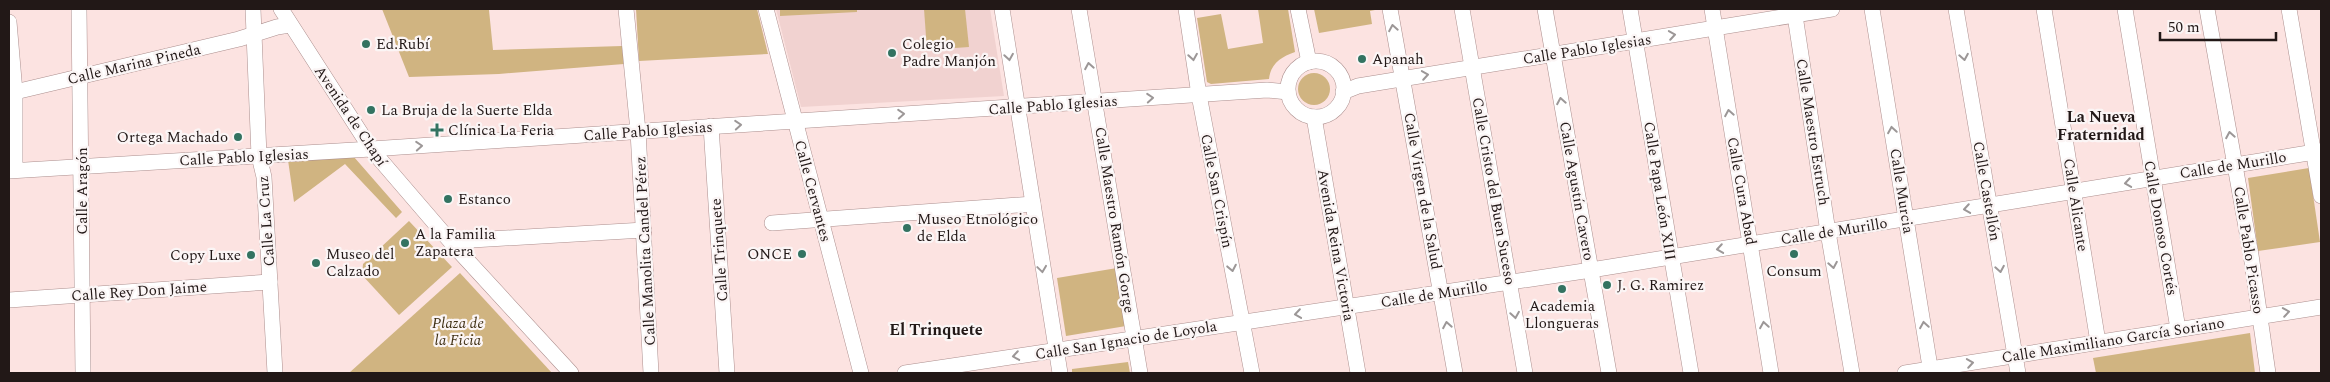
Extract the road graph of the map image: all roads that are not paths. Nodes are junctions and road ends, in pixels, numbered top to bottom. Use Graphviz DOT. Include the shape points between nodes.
graph roads {
  1 [pos="79,9"];
  2 [pos="253,9"];
  3 [pos="281,9"];
  4 [pos="626,9"];
  5 [pos="766,9"];
  6 [pos="1002,9"];
  7 [pos="1079,9"];
  8 [pos="1186,9"];
  9 [pos="1298,9"];
  10 [pos="1390,9"];
  11 [pos="1462,9"];
  12 [pos="1545,9"];
  13 [pos="1630,9"];
  14 [pos="1712,9"];
  15 [pos="1832,9"];
  16 [pos="1872,9"];
  17 [pos="1956,9"];
  18 [pos="2044,9"];
  19 [pos="2124,9"];
  20 [pos="2207,9"];
  21 [pos="2289,9"];
  22 [pos="1795,12"];
  23 [pos="9,22"];
  24 [pos="290,26"];
  25 [pos="1715,28"];
  26 [pos="252,36"];
  27 [pos="1635,41"];
  28 [pos="1552,55"];
  29 [pos="1309,62"];
  30 [pos="1472,67"];
  31 [pos="81,76"];
  32 [pos="1403,78"];
  33 [pos="15,92"];
  34 [pos="1288,92"];
  35 [pos="1344,92"];
  36 [pos="1199,95"];
  37 [pos="1096,102"];
  38 [pos="1017,107"];
  39 [pos="1314,117"];
  40 [pos="795,121"];
  41 [pos="711,126"];
  42 [pos="638,132"];
  43 [pos="371,149"];
  44 [pos="2318,152"];
  45 [pos="259,156"];
  46 [pos="2235,165"];
  47 [pos="82,166"];
  48 [pos="12,170"];
  49 [pos="2152,179"];
  50 [pos="2074,191"];
  51 [pos="2321,196"];
  52 [pos="1032,204"];
  53 [pos="1989,205"];
  54 [pos="1907,219"];
  55 [pos="821,221"];
  56 [pos="772,223"];
  57 [pos="644,230"];
  58 [pos="1828,232"];
  59 [pos="1752,244"];
  60 [pos="457,249"];
  61 [pos="1670,258"];
  62 [pos="1591,270"];
  63 [pos="270,282"];
  64 [pos="1510,282"];
  65 [pos="1441,292"];
  66 [pos="83,295"];
  67 [pos="9,300"];
  68 [pos="2321,307"];
  69 [pos="1346,308"];
  70 [pos="2259,316"];
  71 [pos="1243,322"];
  72 [pos="2178,329"];
  73 [pos="1134,338"];
  74 [pos="2098,342"];
  75 [pos="1056,350"];
  76 [pos="2016,356"];
  77 [pos="1931,371"];
  78 [pos="84,373"];
  79 [pos="275,373"];
  80 [pos="571,373"];
  81 [pos="652,373"];
  82 [pos="727,373"];
  83 [pos="861,373"];
  84 [pos="905,373"];
  85 [pos="1060,373"];
  86 [pos="1140,373"];
  87 [pos="1252,373"];
  88 [pos="1358,373"];
  89 [pos="1456,373"];
  90 [pos="1525,373"];
  91 [pos="1609,373"];
  92 [pos="1691,373"];
  93 [pos="1771,373"];
  94 [pos="1852,373"];
  95 [pos="1904,373"];
  96 [pos="2018,373"];
  97 [pos="2268,373"];
  1 -- 31 [label="street, Calle Aragón"];
  2 -- 26 [label="street, Calle La Cruz"];
  3 -- 24 [label="street, Avenida de Chapí"];
  4 -- 42 [label="street, Calle Manolita Candel Pérez"];
  5 -- 40 [label="street, Calle Cervantes"];
  6 -- 38 [label="street, one-way"];
  37 -- 7 [label="street, Calle Maestro Ramón Gorge, one-way"];
  8 -- 36 [label="street, Calle San Crispín, one-way"];
  9 -- 29 [label="street"];
  32 -- 10 [label="street, Calle Virgen de la Salud, one-way"];
  11 -- 30 [label="street, Calle Cristo del Buen Suceso"];
  12 -- 28 [label="street, Calle Agustín Cavero"];
  13 -- 27 [label="street, Calle Papa León XIII"];
  14 -- 25 [label="street, Calle Cura Abad"];
  15 -- 22 [label="street, Calle Pablo Iglesias"];
  54 -- 16 [label="street, Calle Murcia, one-way"];
  17 -- 53 [label="street, Calle Castellón, one-way"];
  18 -- 50 [label="street, Calle Alicante"];
  19 -- 49 [label="street, Calle Donoso Cortés"];
  46 -- 20 [label="street, Calle Pablo Picasso, one-way"];
  21 -- 44 [label="street"];
  22 -- 25 [label="street, Calle Pablo Iglesias"];
  22 -- 58 [label="street, Calle Maestro Estruch"];
  23 -- 33 [label="street"];
  24 -- 26 [label="street, Calle Marina Pineda"];
  24 -- 43 [label="street, Avenida de Chapí"];
  27 -- 25 [label="street, Calle Pablo Iglesias, one-way"];
  59 -- 25 [label="street, Calle Cura Abad, one-way"];
  26 -- 31 [label="street, Calle Marina Pineda"];
  26 -- 45 [label="street, Calle La Cruz"];
  27 -- 28 [label="street, Calle Pablo Iglesias"];
  27 -- 61 [label="street, Calle Papa León XIII"];
  28 -- 30 [label="street, Calle Pablo Iglesias"];
  62 -- 28 [label="street, Calle Agustín Cavero, one-way"];
  29 -- 34 [label="street" via="1291,74"];
  29 -- 35 [label="street" via="1318,61 1334,68 1340,74"];
  32 -- 30 [label="street, Calle Pablo Iglesias, one-way"];
  30 -- 64 [label="street, Calle Cristo del Buen Suceso"];
  31 -- 33 [label="street, Calle Marina Pineda"];
  31 -- 47 [label="street, Calle Aragón"];
  32 -- 35 [label="street, Calle Pablo Iglesias" via="1358,86"];
  32 -- 65 [label="street, Calle Virgen de la Salud"];
  33 -- 48 [label="street"];
  34 -- 36 [label="street, Calle Pablo Iglesias" via="1267,90"];
  34 -- 39 [label="street" via="1300,112"];
  35 -- 39 [label="street" via="1337,107 1323,116"];
  37 -- 36 [label="street, Calle Pablo Iglesias, one-way"];
  36 -- 71 [label="street, Calle San Crispín, one-way"];
  37 -- 38 [label="street, Calle Pablo Iglesias"];
  37 -- 73 [label="street, Calle Maestro Ramón Gorge"];
  40 -- 38 [label="street, Calle Pablo Iglesias, one-way"];
  38 -- 52 [label="street"];
  39 -- 69 [label="street, Avenida Reina Victoria"];
  41 -- 40 [label="street, Calle Pablo Iglesias, one-way"];
  40 -- 55 [label="street, Calle Cervantes"];
  41 -- 42 [label="street, Calle Pablo Iglesias"];
  41 -- 82 [label="street, Calle Trinquete"];
  43 -- 42 [label="street, Calle Pablo Iglesias, one-way"];
  42 -- 57 [label="street, Calle Manolita Candel Pérez"];
  43 -- 45 [label="street, Calle Pablo Iglesias"];
  43 -- 60 [label="street, Avenida de Chapí"];
  44 -- 46 [label="street, Calle de Murillo"];
  44 -- 51 [label="street"];
  45 -- 47 [label="street, Calle Pablo Iglesias"];
  45 -- 63 [label="street, Calle La Cruz" via="264,177"];
  46 -- 49 [label="street, Calle de Murillo"];
  46 -- 70 [label="street, Calle Pablo Picasso"];
  47 -- 48 [label="street, Calle Pablo Iglesias"];
  47 -- 66 [label="street, Calle Aragón"];
  49 -- 50 [label="street, Calle de Murillo, one-way"];
  49 -- 72 [label="street, Calle Donoso Cortés"];
  50 -- 53 [label="street, Calle de Murillo"];
  50 -- 74 [label="street, Calle Alicante"];
  52 -- 55 [label="street"];
  52 -- 75 [label="street, one-way"];
  53 -- 54 [label="street, Calle de Murillo, one-way"];
  53 -- 76 [label="street, Calle Castellón, one-way"];
  54 -- 58 [label="street, Calle de Murillo"];
  77 -- 54 [label="street, Calle Murcia, one-way"];
  55 -- 56 [label="street"];
  55 -- 83 [label="street, Calle Cervantes"];
  57 -- 60 [label="street" via="472,240"];
  57 -- 81 [label="street, Calle Manolita Candel Pérez"];
  58 -- 59 [label="street, Calle de Murillo"];
  58 -- 94 [label="street, Calle Maestro Estruch, one-way"];
  59 -- 61 [label="street, Calle de Murillo, one-way"];
  93 -- 59 [label="street, Calle Cura Abad, one-way"];
  60 -- 80 [label="street, Avenida de Chapí"];
  61 -- 62 [label="street, Calle de Murillo"];
  61 -- 92 [label="street, Calle Papa León XIII"];
  62 -- 64 [label="street, Calle de Murillo"];
  62 -- 91 [label="street, Calle Agustín Cavero"];
  63 -- 66 [label="street, Calle Rey Don Jaime"];
  63 -- 79 [label="street, Calle La Cruz"];
  64 -- 65 [label="street, Calle de Murillo"];
  64 -- 90 [label="street, Calle Cristo del Buen Suceso, one-way"];
  65 -- 69 [label="street, Calle de Murillo"];
  89 -- 65 [label="street, Calle Virgen de la Salud, one-way"];
  66 -- 67 [label="street, Calle Rey Don Jaime"];
  66 -- 78 [label="street, Calle Aragón"];
  70 -- 68 [label="street, Calle Maximiliano García Soriano, one-way"];
  69 -- 71 [label="street, Calle San Ignacio de Loyola, one-way"];
  69 -- 88 [label="street, Avenida Reina Victoria"];
  70 -- 72 [label="street, Calle Maximiliano García Soriano"];
  70 -- 97 [label="street, Calle Pablo Picasso"];
  71 -- 73 [label="street, Calle San Ignacio de Loyola"];
  71 -- 87 [label="street, Calle San Crispín"];
  72 -- 74 [label="street, Calle Maximiliano García Soriano"];
  73 -- 75 [label="street, Calle San Ignacio de Loyola"];
  73 -- 86 [label="street, Calle Maestro Ramón Gorge"];
  74 -- 76 [label="street, Calle Maximiliano García Soriano"];
  75 -- 84 [label="street, Calle San Ignacio de Loyola, one-way"];
  75 -- 85 [label="street"];
  77 -- 76 [label="street, Calle Maximiliano García Soriano, one-way"];
  76 -- 96 [label="street, Calle Castellón"];
  77 -- 95 [label="street, Calle Maximiliano García Soriano"];
}
